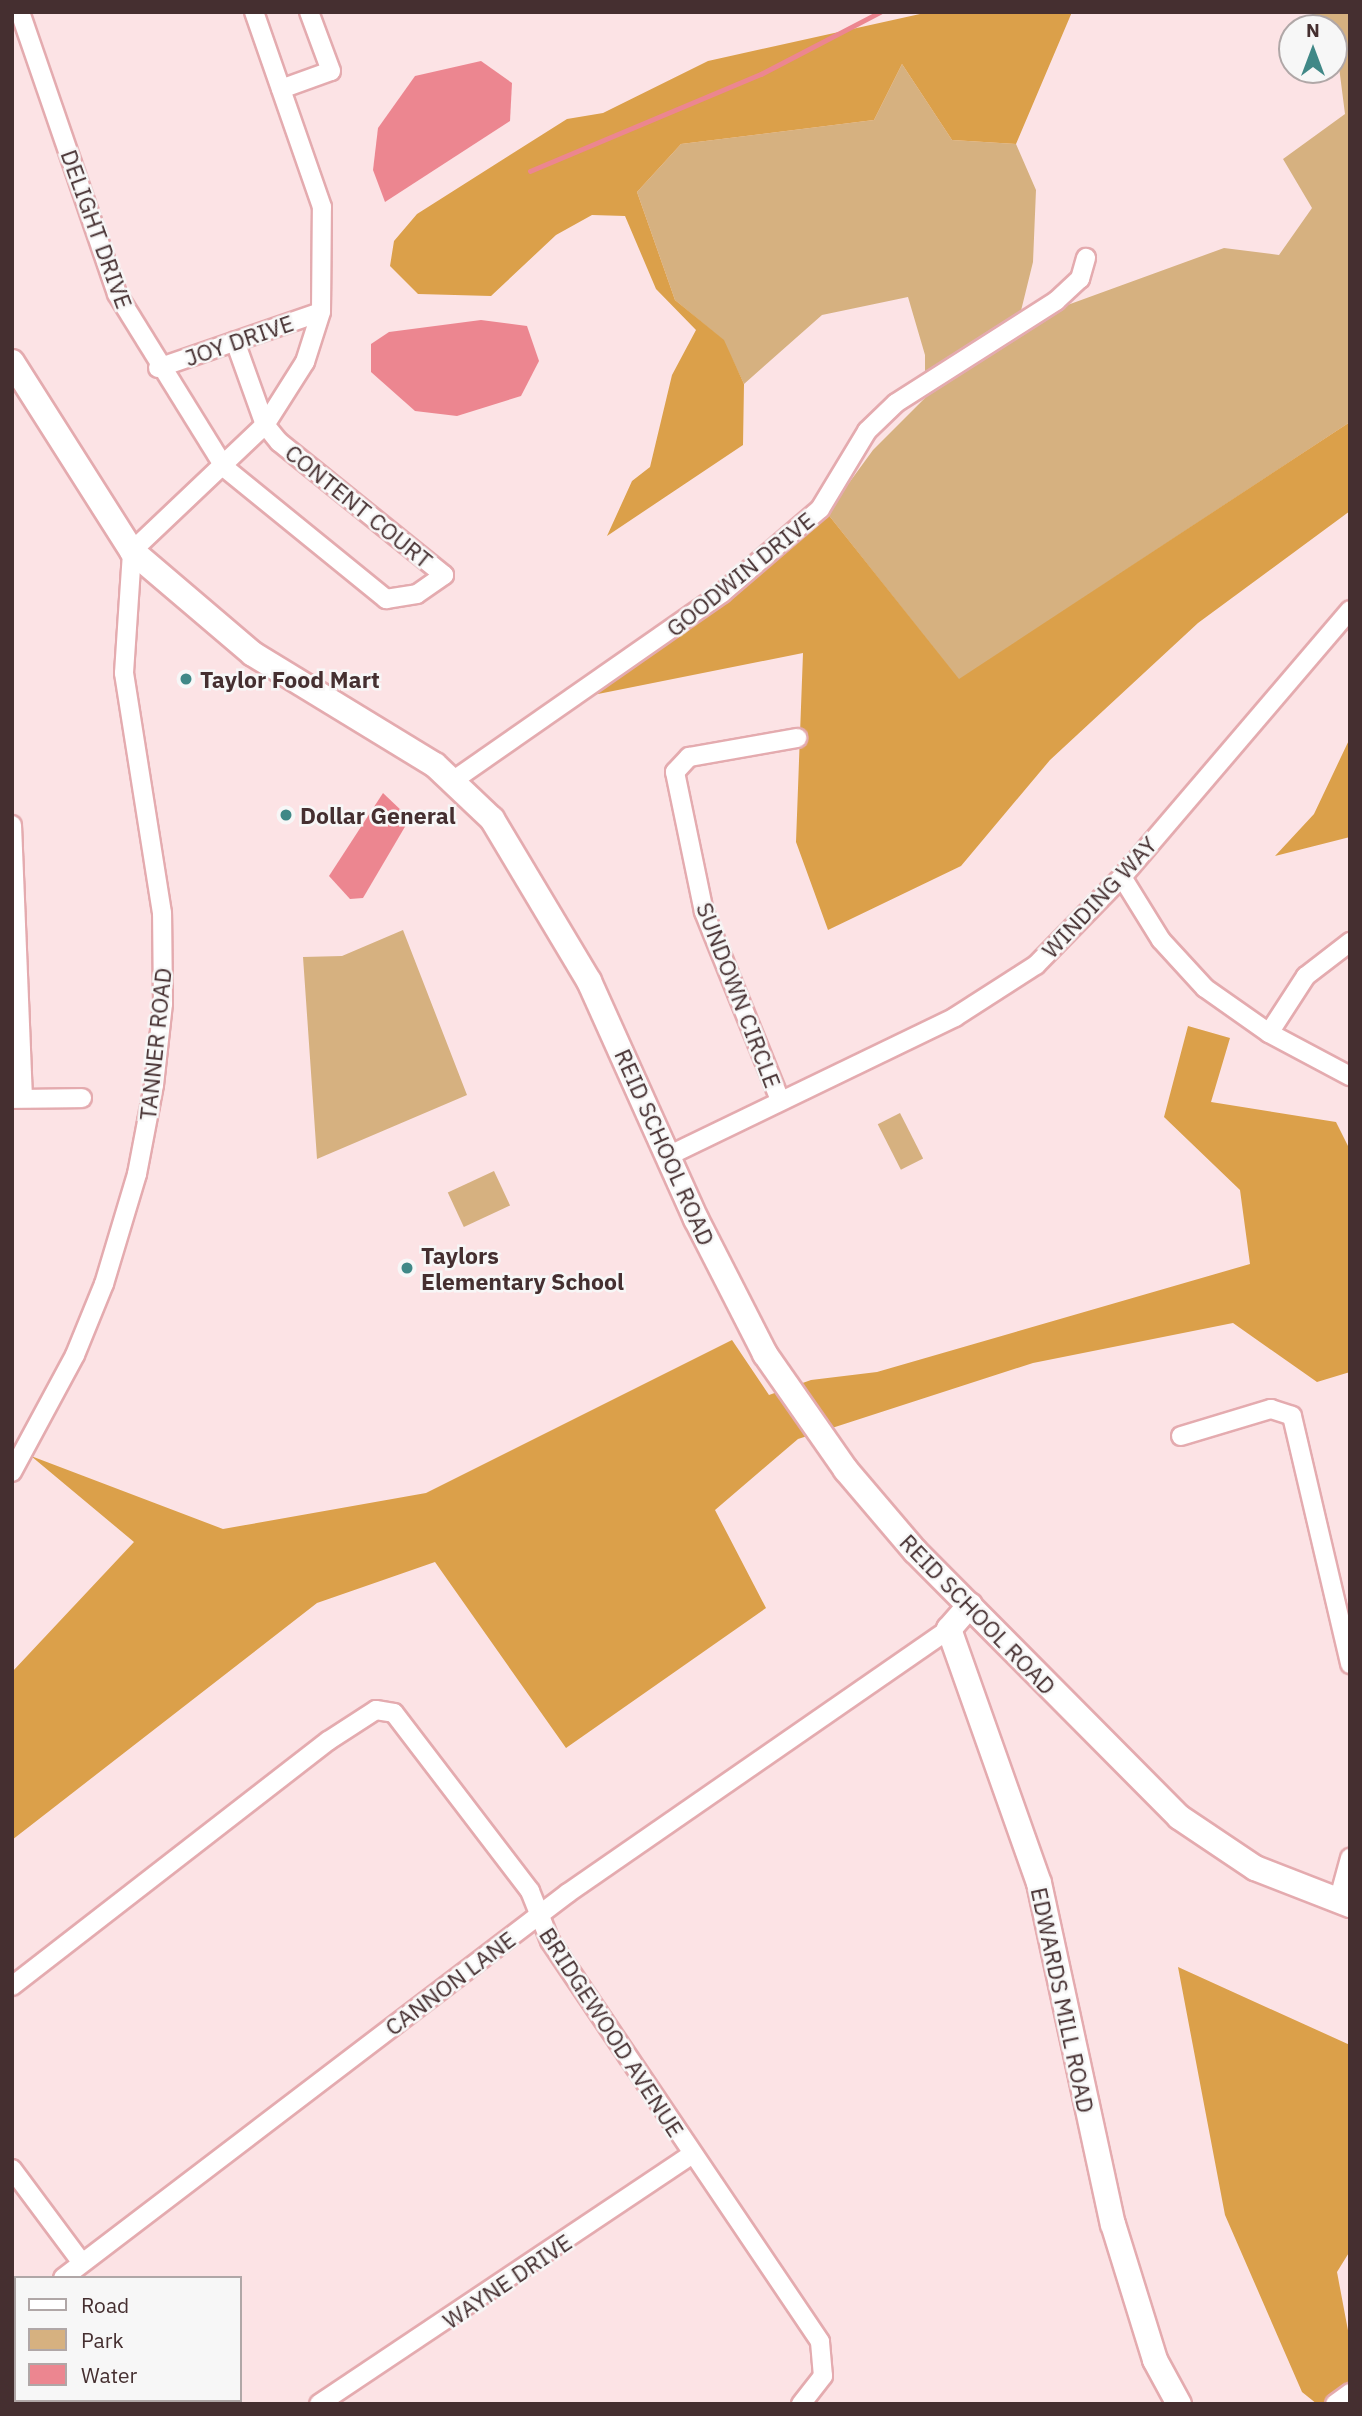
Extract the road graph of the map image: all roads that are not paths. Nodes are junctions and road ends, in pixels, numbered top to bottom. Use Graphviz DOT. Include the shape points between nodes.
graph roads {
  1 [pos="20,12"];
  2 [pos="254,12"];
  3 [pos="309,12"];
  4 [pos="281,89"];
  5 [pos="1086,258"];
  6 [pos="320,312"];
  7 [pos="235,341"];
  8 [pos="12,362"];
  9 [pos="158,368"];
  10 [pos="265,425"];
  11 [pos="225,468"];
  12 [pos="132,551"];
  13 [pos="1350,610"];
  14 [pos="797,738"];
  15 [pos="454,780"];
  16 [pos="12,825"];
  17 [pos="1122,877"];
  18 [pos="1350,942"];
  19 [pos="1269,1033"];
  20 [pos="1350,1076"];
  21 [pos="18,1098"];
  22 [pos="82,1098"];
  23 [pos="780,1100"];
  24 [pos="668,1156"];
  25 [pos="1181,1436"];
  26 [pos="12,1472"];
  27 [pos="970,1605"];
  28 [pos="949,1629"];
  29 [pos="1350,1664"];
  30 [pos="1350,1858"];
  31 [pos="1344,1903"];
  32 [pos="538,1915"];
  33 [pos="12,1986"];
  34 [pos="691,2154"];
  35 [pos="12,2169"];
  36 [pos="82,2263"];
  37 [pos="66,2276"];
  38 [pos="1350,2393"];
  39 [pos="319,2404"];
  40 [pos="802,2404"];
  41 [pos="1179,2404"];
  42 [pos="1335,2404"];
  1 -- 9 [label="street, DELIGHT DRIVE" via="117,294"];
  2 -- 4 [label="street"];
  3 -- 4 [label="street" via="331,71"];
  4 -- 6 [label="street" via="322,207"];
  5 -- 15 [label="street, GOODWIN DRIVE" via="1080,279 1056,301 941,369 877,420 820,509 722,593"];
  6 -- 7 [label="street, JOY DRIVE"];
  6 -- 10 [label="street" via="304,362"];
  7 -- 9 [label="street, JOY DRIVE"];
  7 -- 10 [label="street, CONTENT COURT"];
  8 -- 12 [label="street, REID SCHOOL ROAD"];
  9 -- 11 [label="street, DELIGHT DRIVE"];
  10 -- 11 [label="street"];
  10 -- 11 [label="street, CONTENT COURT" via="444,575 417,594 386,598"];
  11 -- 12 [label="street"];
  12 -- 15 [label="street, REID SCHOOL ROAD" via="253,654"];
  12 -- 26 [label="street, TANNER ROAD" via="124,673 163,926 154,1086 137,1174 104,1284 75,1355"];
  13 -- 17 [label="street, WINDING WAY"];
  14 -- 23 [label="street, SUNDOWN CIRCLE" via="689,757 675,772 704,912"];
  15 -- 24 [label="street, REID SCHOOL ROAD" via="492,819 541,893 589,981"];
  16 -- 21 [label="street"];
  17 -- 19 [label="street" via="1188,972"];
  17 -- 23 [label="street, WINDING WAY" via="1058,945 1001,989"];
  18 -- 19 [label="street" via="1307,976"];
  19 -- 20 [label="street"];
  21 -- 22 [label="street"];
  23 -- 24 [label="street, WINDING WAY"];
  24 -- 27 [label="street, REID SCHOOL ROAD" via="731,1291 798,1406 915,1551"];
  25 -- 29 [label="street" via="1271,1409 1292,1416"];
  27 -- 28 [label="street"];
  27 -- 31 [label="street, REID SCHOOL ROAD" via="1179,1817 1255,1868"];
  28 -- 32 [label="street, CANNON LANE"];
  28 -- 41 [label="street, EDWARDS MILL ROAD" via="997,1750 1039,1883 1113,2224 1142,2324"];
  30 -- 31 [label="street"];
  32 -- 33 [label="street, BRIDGEWOOD AVENUE" via="530,1891 484,1829 400,1719 381,1709 328,1741"];
  32 -- 34 [label="street, BRIDGEWOOD AVENUE"];
  32 -- 36 [label="street, CANNON LANE"];
  34 -- 39 [label="street, WAYNE DRIVE"];
  34 -- 40 [label="street, BRIDGEWOOD AVENUE" via="820,2342 823,2376"];
  35 -- 36 [label="street"];
  36 -- 37 [label="street, CANNON LANE"];
  38 -- 42 [label="street"];
}
